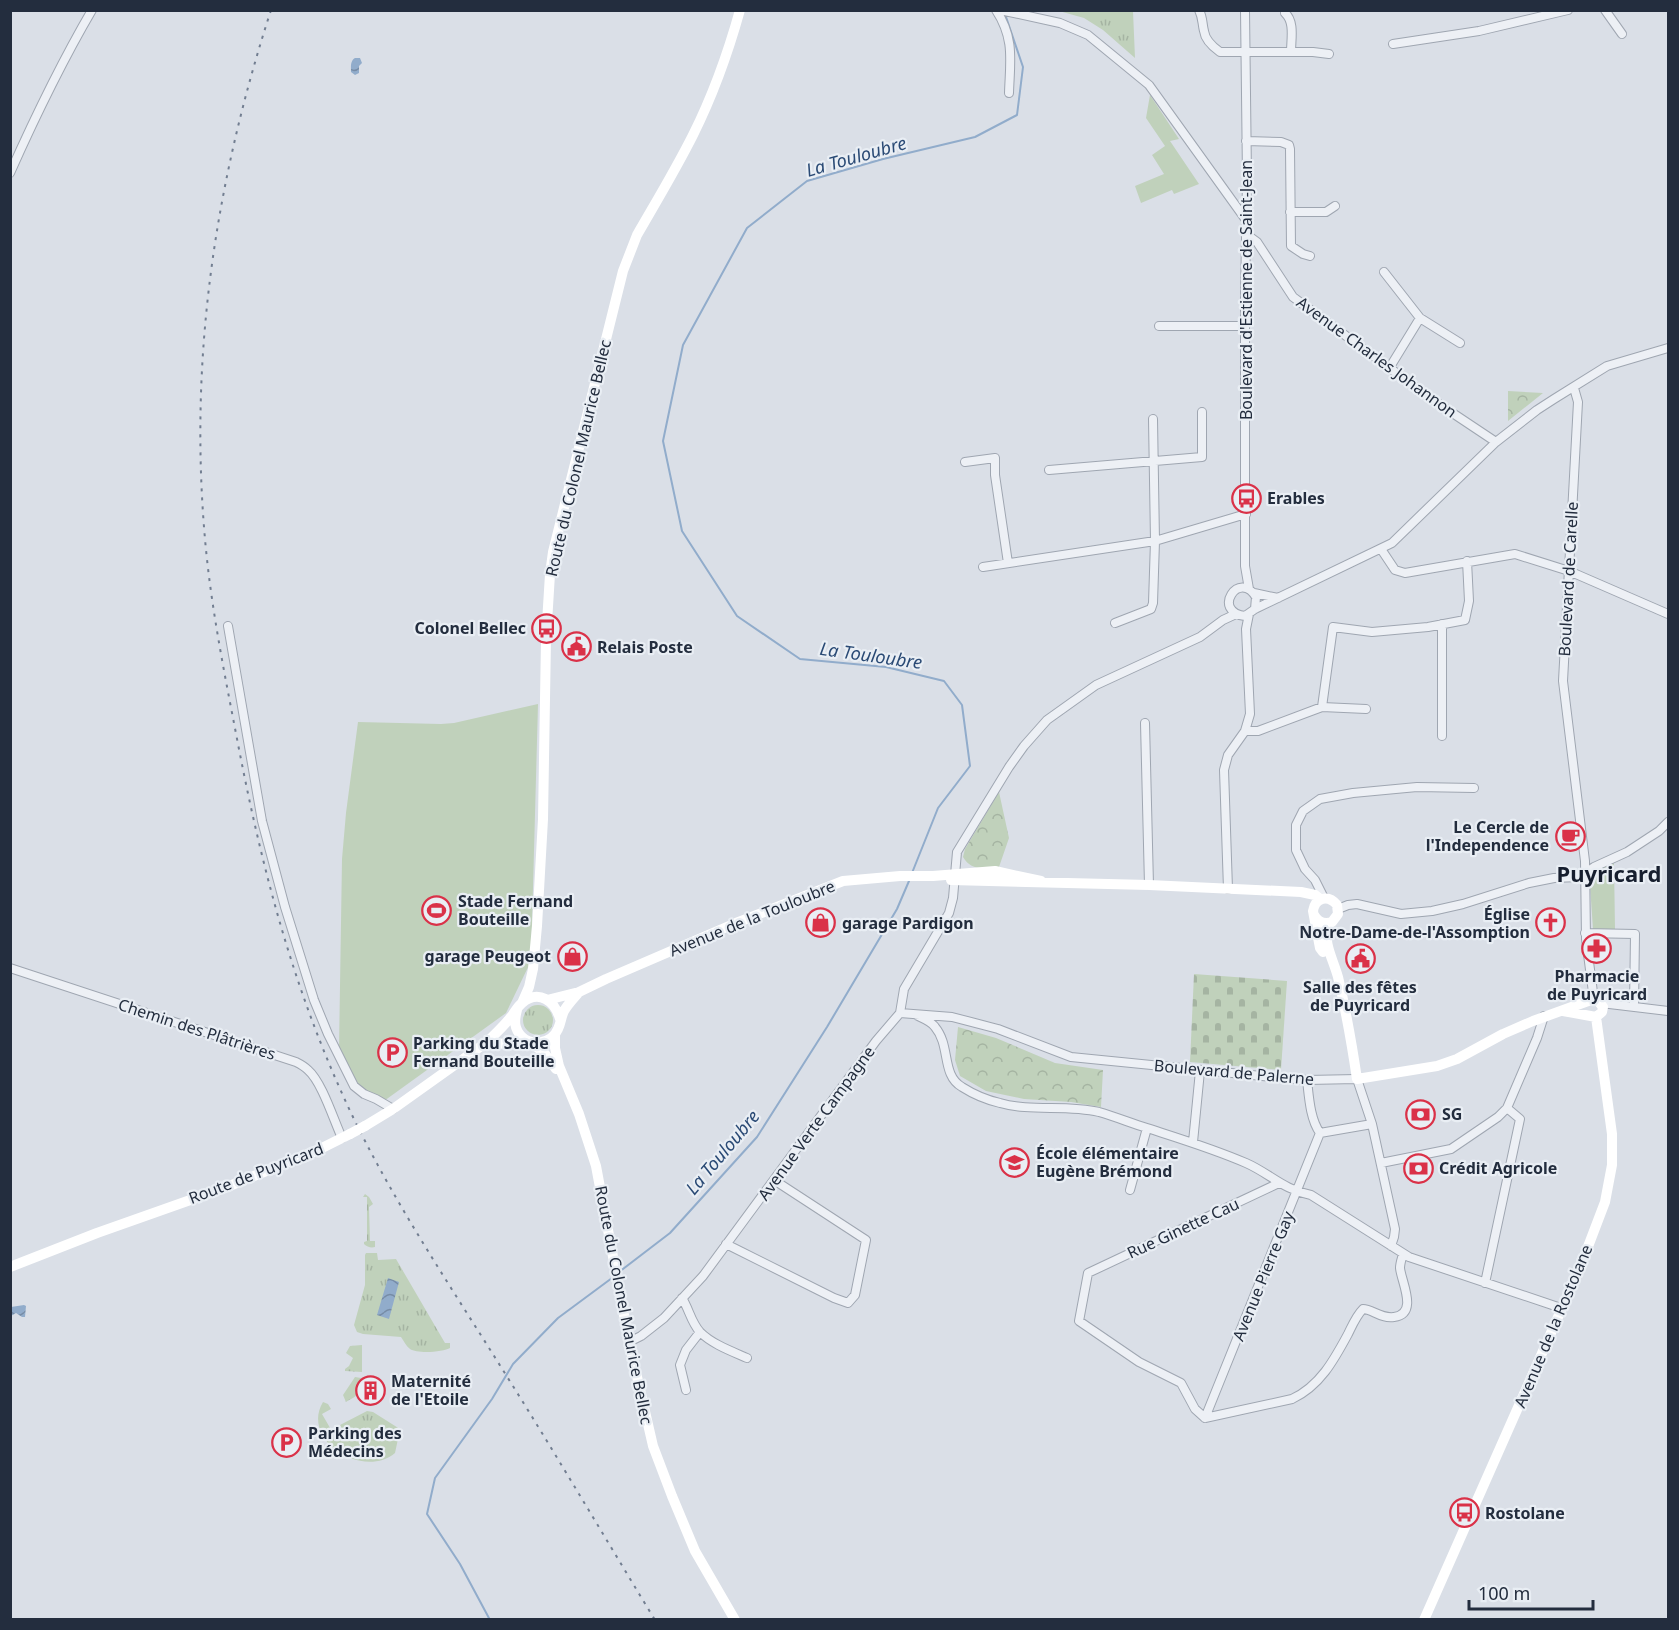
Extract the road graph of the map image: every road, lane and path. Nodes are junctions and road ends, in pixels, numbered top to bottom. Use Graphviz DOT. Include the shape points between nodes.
graph roads {
  1 [pos="92,10"];
  2 [pos="740,10"];
  3 [pos="998,10"];
  4 [pos="1199,10"];
  5 [pos="1245,10"];
  6 [pos="1568,10"];
  7 [pos="1605,10"];
  8 [pos="1285,13"];
  9 [pos="1622,34"];
  10 [pos="1393,44"];
  11 [pos="1291,52"];
  12 [pos="1246,53"];
  13 [pos="1329,54"];
  14 [pos="1009,93"];
  15 [pos="1246,141"];
  16 [pos="10,173"];
  17 [pos="1335,206"];
  18 [pos="1290,212"];
  19 [pos="1246,220"];
  20 [pos="1246,234"];
  21 [pos="1310,256"];
  22 [pos="1384,272"];
  23 [pos="1420,318"];
  24 [pos="1159,326"];
  25 [pos="1245,326"];
  26 [pos="1460,343"];
  27 [pos="1668,348"];
  28 [pos="1390,367"];
  29 [pos="1574,388"];
  30 [pos="1203,412"];
  31 [pos="1152,419"];
  32 [pos="1496,442"];
  33 [pos="1153,461"];
  34 [pos="965,462"];
  35 [pos="1049,470"];
  36 [pos="1246,514"];
  37 [pos="1155,541"];
  38 [pos="1380,549"];
  39 [pos="1467,561"];
  40 [pos="1008,563"];
  41 [pos="983,567"];
  42 [pos="1245,569"];
  43 [pos="1569,572"];
  44 [pos="1238,588"];
  45 [pos="1251,591"];
  46 [pos="1278,598"];
  47 [pos="1235,612"];
  48 [pos="1252,612"];
  49 [pos="1668,614"];
  50 [pos="1115,623"];
  51 [pos="1443,624"];
  52 [pos="228,626"];
  53 [pos="1246,629"];
  54 [pos="1322,706"];
  55 [pos="1366,709"];
  56 [pos="1145,723"];
  57 [pos="1245,731"];
  58 [pos="1442,736"];
  59 [pos="1474,788"];
  60 [pos="1668,822"];
  61 [pos="1584,873"];
  62 [pos="955,877"];
  63 [pos="1149,885"];
  64 [pos="1228,889"];
  65 [pos="1318,905"];
  66 [pos="1338,909"];
  67 [pos="1327,923"];
  68 [pos="1586,933"];
  69 [pos="1335,966"];
  70 [pos="10,968"];
  71 [pos="533,969"];
  72 [pos="579,992"];
  73 [pos="546,999"];
  74 [pos="519,1007"];
  75 [pos="1634,1007"];
  76 [pos="1595,1008"];
  77 [pos="1668,1011"];
  78 [pos="900,1013"];
  79 [pos="916,1015"];
  80 [pos="1544,1016"];
  81 [pos="560,1019"];
  82 [pos="555,1035"];
  83 [pos="528,1041"];
  84 [pos="486,1043"];
  85 [pos="1200,1071"];
  86 [pos="1358,1079"];
  87 [pos="1306,1080"];
  88 [pos="566,1086"];
  89 [pos="1507,1108"];
  90 [pos="393,1109"];
  91 [pos="1372,1124"];
  92 [pos="1147,1128"];
  93 [pos="1320,1133"];
  94 [pos="346,1136"];
  95 [pos="1193,1142"];
  96 [pos="1381,1163"];
  97 [pos="774,1180"];
  98 [pos="1279,1183"];
  99 [pos="1130,1190"];
  100 [pos="1296,1192"];
  101 [pos="726,1244"];
  102 [pos="1390,1246"];
  103 [pos="1403,1254"];
  104 [pos="10,1267"];
  105 [pos="1485,1283"];
  106 [pos="682,1298"];
  107 [pos="1562,1308"];
  108 [pos="700,1332"];
  109 [pos="629,1342"];
  110 [pos="747,1358"];
  111 [pos="686,1390"];
  112 [pos="1205,1418"];
  113 [pos="732,1617"];
  114 [pos="1424,1620"];
  1 -- 16 [label="street" via="69,49"];
  2 -- 71 [label="main road, Route du Colonel Maurice Bellec" via="694,134 629,251 553,552"];
  3 -- 14 [label="street" via="1011,45"];
  3 -- 19 [label="street" via="1060,22 1088,35 1149,85"];
  4 -- 12 [label="street" via="1204,34 1213,47 1220,52"];
  5 -- 12 [label="street, Boulevard d'Estienne de Saint-Jean"];
  6 -- 10 [label="street" via="1479,31"];
  7 -- 9 [label="street"];
  8 -- 11 [label="street" via="1291,22"];
  11 -- 12 [label="street"];
  11 -- 13 [label="street"];
  12 -- 15 [label="street, Boulevard d'Estienne de Saint-Jean"];
  15 -- 18 [label="street" via="1289,145"];
  15 -- 19 [label="street, Boulevard d'Estienne de Saint-Jean"];
  17 -- 18 [label="street" via="1326,212"];
  18 -- 21 [label="street" via="1291,246"];
  19 -- 20 [label="street, Boulevard d'Estienne de Saint-Jean"];
  20 -- 25 [label="street, Boulevard d'Estienne de Saint-Jean"];
  20 -- 28 [label="street, Avenue Charles Johannon" via="1257,242 1293,297"];
  22 -- 23 [label="street"];
  23 -- 26 [label="street"];
  23 -- 28 [label="street"];
  24 -- 25 [label="street"];
  25 -- 36 [label="street, Boulevard d'Estienne de Saint-Jean"];
  27 -- 29 [label="street" via="1607,366"];
  28 -- 32 [label="street, Avenue Charles Johannon"];
  29 -- 32 [label="street"];
  29 -- 43 [label="street, Boulevard de Carelle" via="1578,402"];
  30 -- 33 [label="street" via="1202,457"];
  31 -- 33 [label="street"];
  32 -- 38 [label="street" via="1392,543"];
  33 -- 35 [label="street"];
  33 -- 37 [label="street"];
  34 -- 40 [label="street" via="995,458"];
  36 -- 37 [label="street"];
  36 -- 42 [label="street, Boulevard d'Estienne de Saint-Jean"];
  37 -- 40 [label="street"];
  37 -- 50 [label="street" via="1151,609"];
  38 -- 39 [label="street" via="1395,570 1405,573"];
  38 -- 46 [label="street"];
  39 -- 43 [label="street" via="1515,554"];
  39 -- 51 [label="street" via="1469,601 1465,620"];
  40 -- 41 [label="street"];
  42 -- 44 [label="street, Boulevard d'Estienne de Saint-Jean"];
  42 -- 45 [label="street, Boulevard d'Estienne de Saint-Jean"];
  43 -- 49 [label="street"];
  43 -- 61 [label="street, Boulevard de Carelle" via="1563,681"];
  44 -- 45 [label="street"];
  44 -- 47 [label="street" via="1229,598"];
  45 -- 46 [label="street"];
  45 -- 48 [label="street" via="1257,601"];
  46 -- 48 [label="street"];
  47 -- 48 [label="street"];
  47 -- 53 [label="street"];
  47 -- 62 [label="street, Avenue Verte Campagne" via="1200,637 1096,685 1047,720 1009,767 970,828 957,852"];
  48 -- 53 [label="street"];
  51 -- 54 [label="street" via="1372,632 1333,627"];
  51 -- 58 [label="street"];
  52 -- 90 [label="street" via="262,821 314,1000 354,1086"];
  53 -- 57 [label="street" via="1250,714"];
  54 -- 55 [label="street"];
  54 -- 57 [label="street" via="1258,731"];
  56 -- 63 [label="street"];
  57 -- 64 [label="street" via="1228,755 1224,770"];
  59 -- 65 [label="street" via="1417,787 1353,793 1320,799 1311,805 1296,825 1296,850 1315,880"];
  60 -- 61 [label="street" via="1627,852"];
  61 -- 66 [label="street" via="1579,877 1529,883 1432,910 1401,914 1357,904"];
  61 -- 68 [label="street, Boulevard de Carelle"];
  62 -- 63 [label="main road, Avenue de la Touloubre" via="995,871 1041,881"];
  62 -- 72 [label="main road, Avenue de la Touloubre" via="843,881"];
  62 -- 78 [label="street, Avenue Verte Campagne" via="949,913 904,989"];
  63 -- 64 [label="main road, Avenue de la Touloubre"];
  64 -- 65 [label="main road, Avenue de la Touloubre" via="1301,892 1316,896"];
  65 -- 66 [label="main road" via="1334,901"];
  65 -- 67 [label="main road" via="1317,920"];
  65 -- 69 [label="main road" via="1320,948"];
  66 -- 67 [label="main road" via="1335,918"];
  67 -- 69 [label="main road" via="1327,946"];
  68 -- 75 [label="street" via="1635,934"];
  68 -- 76 [label="street, Boulevard de Carelle"];
  69 -- 86 [label="main road"];
  70 -- 94 [label="street, Chemin des Plâtrières" via="296,1062 314,1077"];
  71 -- 73 [label="main road, Route du Colonel Maurice Bellec" via="537,990"];
  71 -- 74 [label="main road, Route du Colonel Maurice Bellec"];
  72 -- 73 [label="main road, Avenue de la Touloubre"];
  72 -- 81 [label="main road"];
  73 -- 74 [label="main road" via="530,999"];
  73 -- 81 [label="main road" via="558,1009"];
  74 -- 83 [label="main road" via="514,1021"];
  74 -- 84 [label="main road, Route de Puyricard"];
  75 -- 76 [label="street"];
  75 -- 77 [label="street"];
  76 -- 80 [label="main road, Boulevard de Palerne" via="1576,1005"];
  76 -- 107 [label="main road, Avenue de la Rostolane" via="1609,1105 1612,1165 1605,1202"];
  78 -- 79 [label="street, Boulevard de Palerne"];
  78 -- 97 [label="street, Avenue Verte Campagne"];
  79 -- 85 [label="street, Boulevard de Palerne" via="952,1017 983,1025 1071,1057"];
  79 -- 92 [label="street" via="934,1025 945,1045 951,1075 972,1093 1000,1104 1098,1112"];
  80 -- 86 [label="main road, Boulevard de Palerne" via="1437,1066"];
  80 -- 89 [label="street"];
  81 -- 82 [label="main road"];
  82 -- 83 [label="main road" via="541,1043"];
  82 -- 88 [label="main road, Route du Colonel Maurice Bellec" via="555,1051"];
  83 -- 84 [label="main road, Route de Puyricard" via="504,1038"];
  83 -- 88 [label="main road, Route du Colonel Maurice Bellec" via="546,1054"];
  84 -- 90 [label="main road, Route de Puyricard"];
  85 -- 87 [label="street, Boulevard de Palerne"];
  85 -- 95 [label="street"];
  86 -- 87 [label="street, Boulevard de Palerne"];
  86 -- 91 [label="street"];
  87 -- 93 [label="street"];
  88 -- 109 [label="main road, Route du Colonel Maurice Bellec" via="596,1166"];
  89 -- 96 [label="street" via="1451,1149"];
  89 -- 105 [label="street" via="1520,1119"];
  90 -- 94 [label="main road, Route de Puyricard, bridge"];
  91 -- 93 [label="street"];
  91 -- 96 [label="street"];
  92 -- 95 [label="street"];
  92 -- 99 [label="street"];
  93 -- 100 [label="street, Avenue Pierre Gay"];
  94 -- 104 [label="main road, Route de Puyricard" via="227,1187"];
  95 -- 98 [label="street" via="1259,1169"];
  96 -- 102 [label="street" via="1395,1229"];
  97 -- 101 [label="street, Avenue Verte Campagne"];
  97 -- 101 [label="street" via="866,1240 855,1295 848,1303 834,1298"];
  98 -- 100 [label="street"];
  98 -- 112 [label="street, Rue Ginette Cau" via="1088,1273 1079,1321 1140,1362 1181,1383 1195,1409"];
  100 -- 102 [label="street" via="1311,1195"];
  100 -- 112 [label="street, Avenue Pierre Gay"];
  101 -- 106 [label="street, Avenue Verte Campagne"];
  102 -- 103 [label="street"];
  103 -- 105 [label="street"];
  103 -- 112 [label="street" via="1400,1266 1407,1303 1401,1316 1386,1317 1363,1309 1333,1362 1303,1394"];
  105 -- 107 [label="street"];
  106 -- 108 [label="street"];
  106 -- 109 [label="street, Avenue Verte Campagne" via="655,1325"];
  107 -- 114 [label="main road, Avenue de la Rostolane"];
  108 -- 110 [label="street"];
  108 -- 111 [label="street" via="680,1365"];
  109 -- 113 [label="main road, Route du Colonel Maurice Bellec" via="653,1446 664,1476 695,1551"];
}
